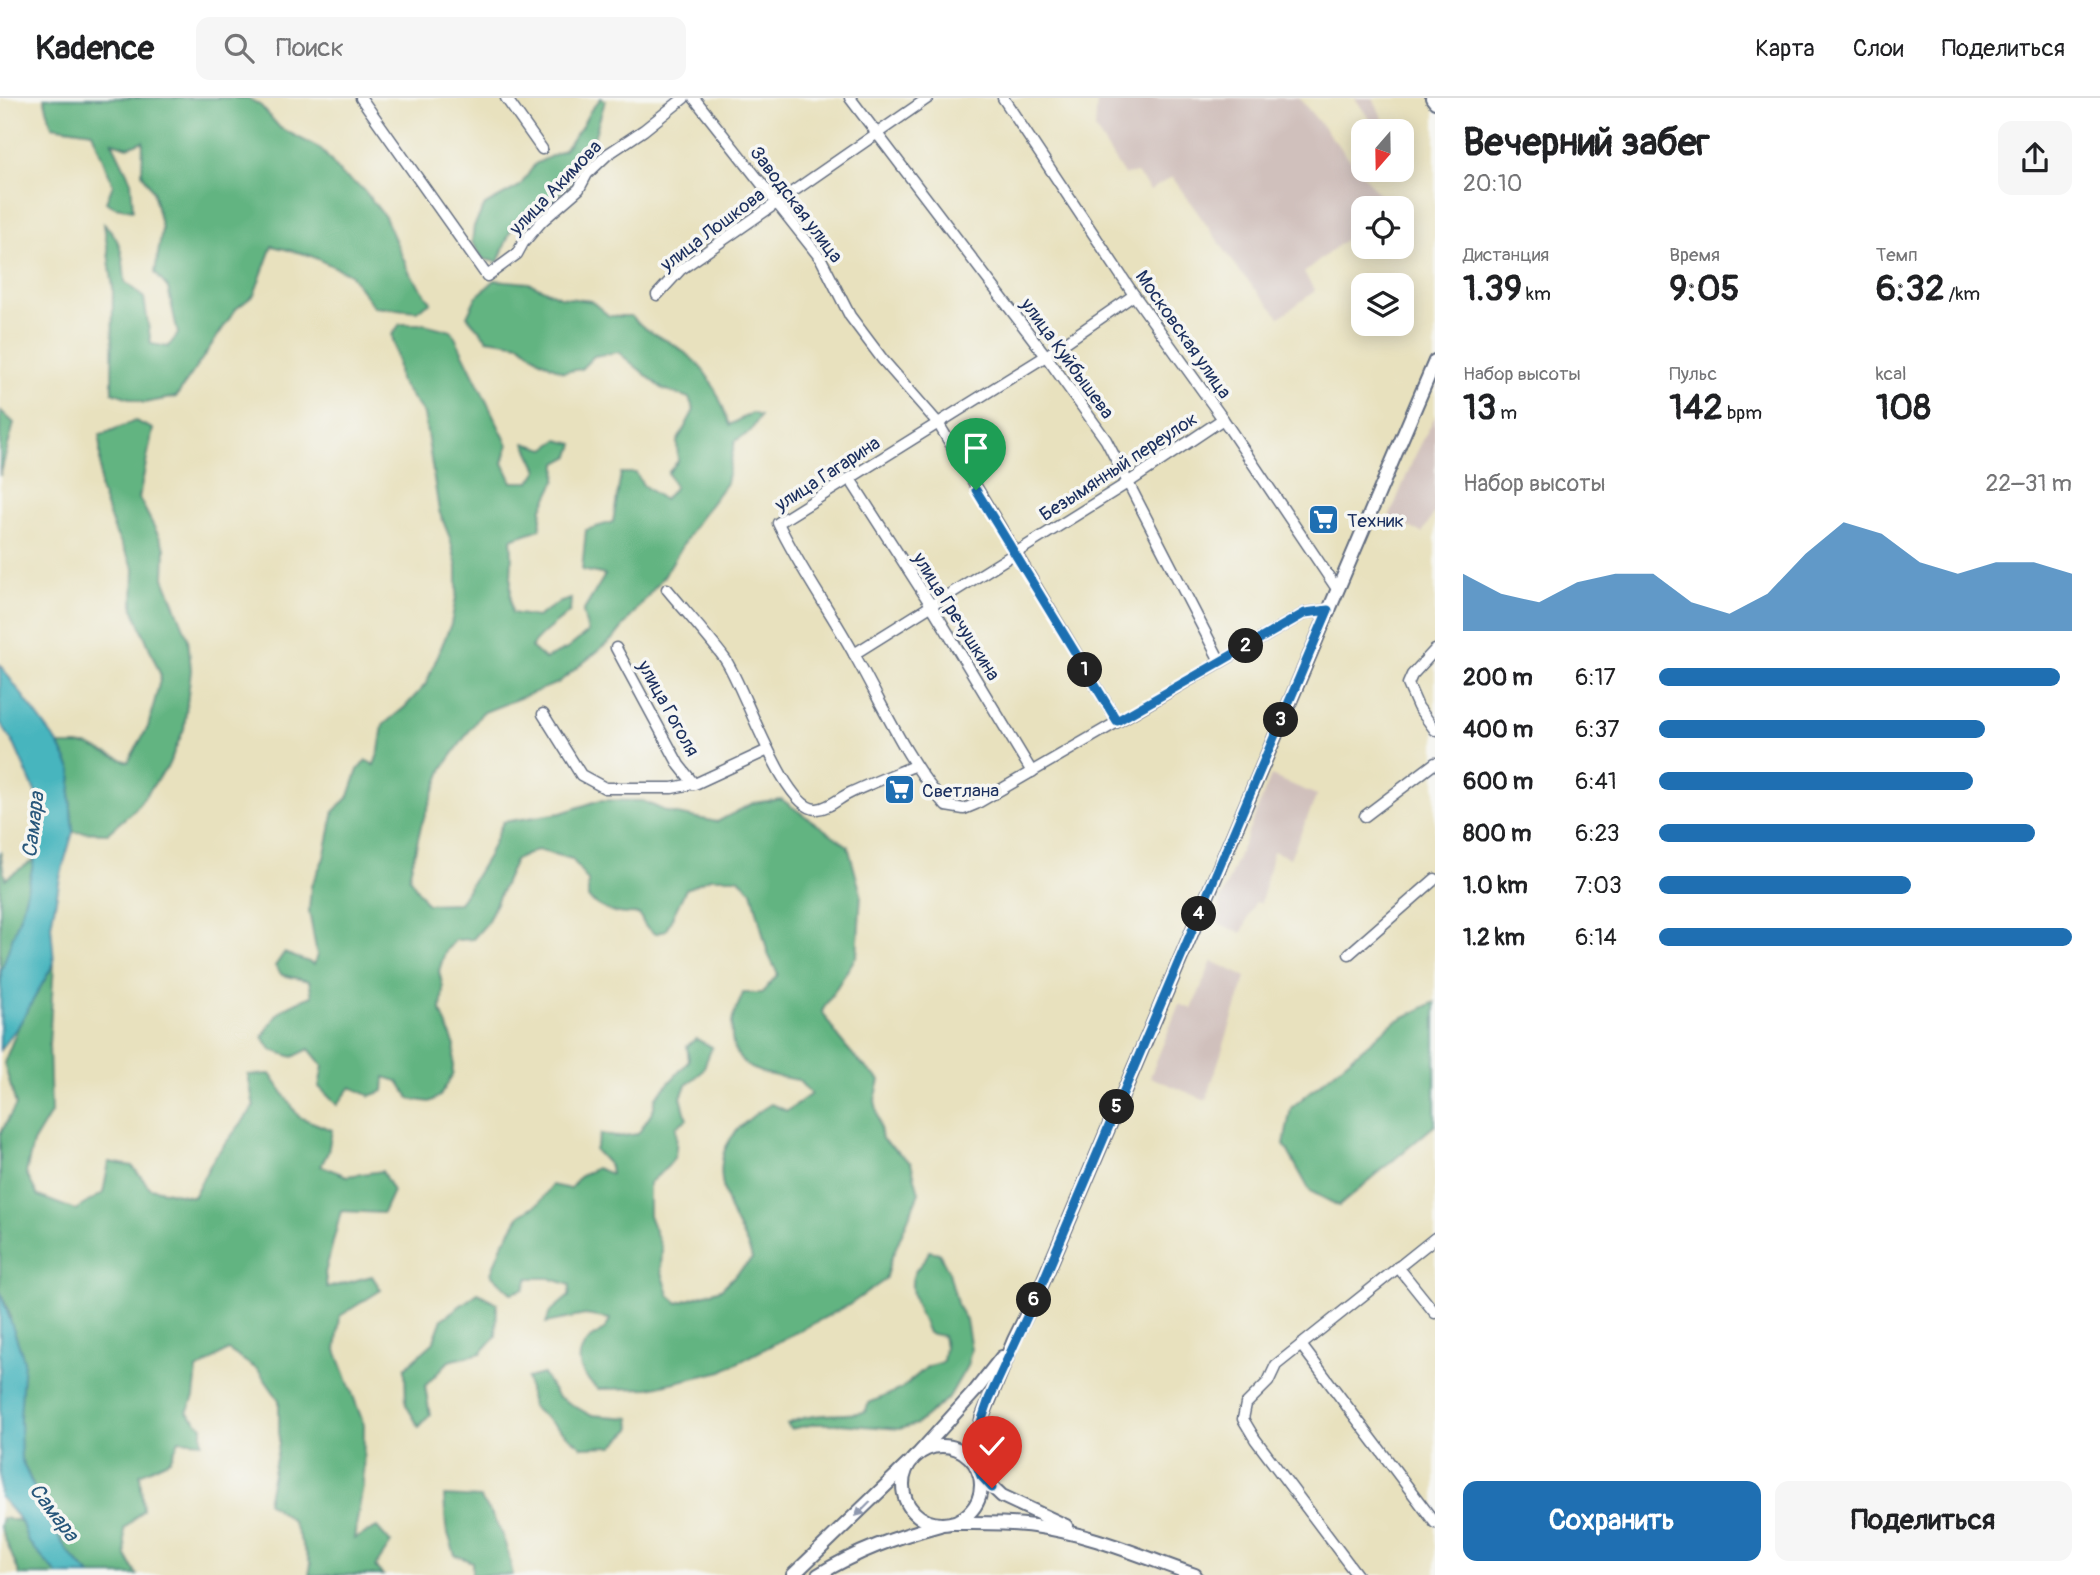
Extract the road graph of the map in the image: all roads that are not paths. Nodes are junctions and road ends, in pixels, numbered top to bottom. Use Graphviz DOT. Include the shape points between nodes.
graph roads {
  1 [pos="361,98"];
  2 [pos="506,98"];
  3 [pos="684,98"];
  4 [pos="694,98"];
  5 [pos="850,98"];
  6 [pos="928,98"];
  7 [pos="1003,98"];
  8 [pos="877,133"];
  9 [pos="542,149"];
  10 [pos="776,202"];
  11 [pos="657,295"];
  12 [pos="1134,295"];
  13 [pos="1046,356"];
  14 [pos="1435,361"];
  15 [pos="1223,419"];
  16 [pos="938,423"];
  17 [pos="850,479"];
  18 [pos="1129,482"];
  19 [pos="1014,552"];
  20 [pos="667,589"];
  21 [pos="1337,590"];
  22 [pos="931,605"];
  23 [pos="1328,610"];
  24 [pos="616,648"];
  25 [pos="1435,650"];
  26 [pos="854,654"];
  27 [pos="1220,661"];
  28 [pos="543,714"];
  29 [pos="1117,721"];
  30 [pos="1435,730"];
  31 [pos="768,750"];
  32 [pos="1435,763"];
  33 [pos="914,766"];
  34 [pos="1032,772"];
  35 [pos="694,784"];
  36 [pos="1364,816"];
  37 [pos="1435,879"];
  38 [pos="1349,954"];
  39 [pos="1435,1238"];
  40 [pos="1398,1266"];
  41 [pos="1435,1314"];
  42 [pos="1014,1340"];
  43 [pos="1301,1345"];
  44 [pos="914,1458"];
  45 [pos="979,1471"];
  46 [pos="1435,1523"];
  47 [pos="947,1524"];
  48 [pos="1095,1540"];
  49 [pos="793,1575"];
  50 [pos="818,1575"];
  51 [pos="1195,1575"];
  52 [pos="1357,1575"];
  1 -- 3 [label="street, улица Акимова" via="486,276 517,254 542,221 579,189 608,154"];
  2 -- 9 [label="street"];
  4 -- 10 [label="street, Заводская улица"];
  5 -- 8 [label="street, улица Куйбышева"];
  6 -- 8 [label="street, улица Лошкова"];
  7 -- 12 [label="street, Московская улица"];
  8 -- 10 [label="street, улица Лошкова"];
  8 -- 13 [label="street, улица Куйбышева"];
  10 -- 11 [label="street, улица Лошкова" via="680,270"];
  10 -- 16 [label="street, Заводская улица" via="821,258 850,316"];
  12 -- 13 [label="street, улица Гагарина"];
  12 -- 15 [label="street, Московская улица"];
  13 -- 16 [label="street, улица Гагарина"];
  13 -- 18 [label="street, улица Куйбышева" via="1107,440"];
  14 -- 21 [label="main road"];
  15 -- 18 [label="street, Безымянный переулок"];
  15 -- 21 [label="street, Московская улица"];
  16 -- 17 [label="street, улица Гагарина"];
  16 -- 19 [label="street, Заводская улица"];
  17 -- 22 [label="street, улица Гречушкина"];
  17 -- 26 [label="street, улица Гагарина" via="778,523"];
  18 -- 19 [label="street, Безымянный переулок"];
  18 -- 27 [label="street, улица Куйбышева"];
  19 -- 22 [label="street, Безымянный переулок"];
  19 -- 29 [label="street, Заводская улица"];
  20 -- 31 [label="street" via="726,660"];
  21 -- 23 [label="main road"];
  22 -- 26 [label="street, Безымянный переулок"];
  22 -- 34 [label="street, улица Гречушкина"];
  23 -- 27 [label="street" via="1305,613"];
  23 -- 42 [label="main road" via="1042,1284"];
  24 -- 35 [label="street, улица Гоголя" via="679,765"];
  25 -- 30 [label="street" via="1408,684"];
  26 -- 33 [label="street, улица Гагарина"];
  27 -- 29 [label="street"];
  28 -- 35 [label="street" via="590,782 605,788 636,789"];
  29 -- 34 [label="street"];
  31 -- 33 [label="street" via="779,774 804,805 815,810"];
  31 -- 35 [label="street"];
  32 -- 36 [label="street"];
  33 -- 34 [label="street, улица Гагарина" via="946,806 964,809"];
  37 -- 38 [label="street"];
  39 -- 40 [label="street"];
  40 -- 41 [label="street"];
  40 -- 43 [label="street"];
  42 -- 44 [label="main road"];
  42 -- 45 [label="main road" via="978,1431"];
  43 -- 46 [label="street"];
  43 -- 52 [label="street" via="1276,1365 1268,1382 1246,1404 1243,1419"];
  44 -- 45 [label="main road" via="929,1448 950,1447 970,1458"];
  44 -- 47 [label="main road" via="903,1482 907,1502 920,1517"];
  44 -- 49 [label="main road, one-way"];
  45 -- 47 [label="main road" via="975,1504 963,1518"];
  45 -- 48 [label="main road" via="1002,1496"];
  47 -- 48 [label="main road" via="1035,1526"];
  47 -- 50 [label="main road" via="867,1548"];
  48 -- 51 [label="main road"];
}
